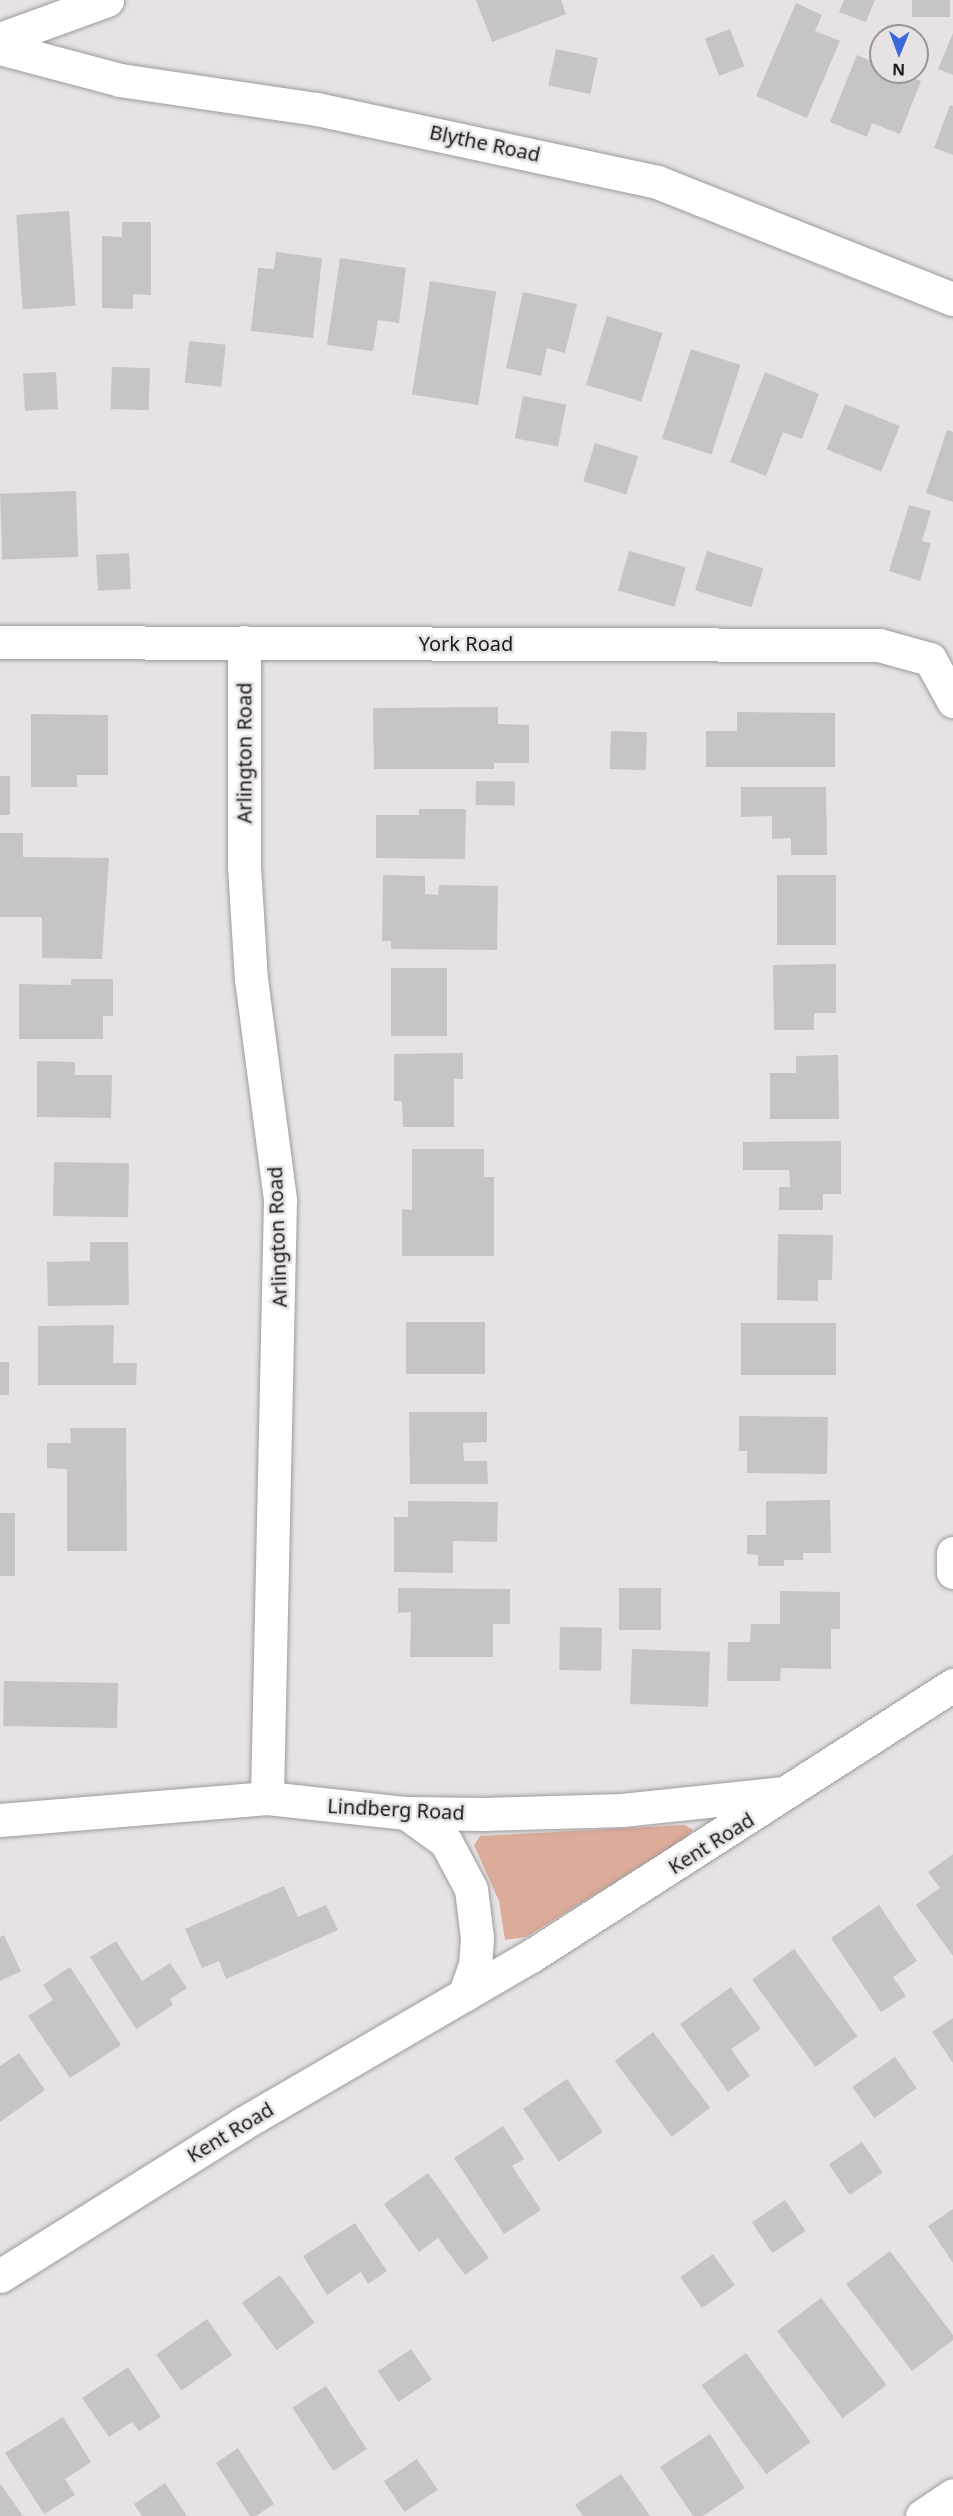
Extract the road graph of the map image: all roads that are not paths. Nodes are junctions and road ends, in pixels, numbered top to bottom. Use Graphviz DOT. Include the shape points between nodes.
graph roads {
  1 [pos="107,0"];
  2 [pos="0,39"];
  3 [pos="0,48"];
  4 [pos="953,298"];
  5 [pos="0,642"];
  6 [pos="244,642"];
  7 [pos="953,701"];
  8 [pos="953,1553"];
  9 [pos="953,1572"];
  10 [pos="953,1685"];
  11 [pos="792,1792"];
  12 [pos="267,1798"];
  13 [pos="406,1813"];
  14 [pos="0,1820"];
  15 [pos="464,1995"];
  16 [pos="0,2276"];
  17 [pos="953,2495"];
  18 [pos="922,2516"];
  1 -- 2 [label="street"];
  3 -- 4 [label="street, Blythe Road" via="120,80 317,108 657,182"];
  5 -- 6 [label="street, York Road"];
  6 -- 7 [label="street, York Road" via="879,645 930,660"];
  6 -- 12 [label="street, Arlington Road" via="244,867 251,979 280,1200"];
  8 -- 9 [label="street"];
  10 -- 11 [label="street, Kent Road"];
  11 -- 13 [label="street, Lindberg Road" via="622,1810"];
  11 -- 15 [label="street, Kent Road"];
  12 -- 13 [label="street, Lindberg Road"];
  12 -- 14 [label="street, Lindberg Road"];
  13 -- 15 [label="street" via="446,1842 471,1889 477,1938 475,1965"];
  15 -- 16 [label="street, Kent Road" via="242,2124"];
  17 -- 18 [label="street"];
}
